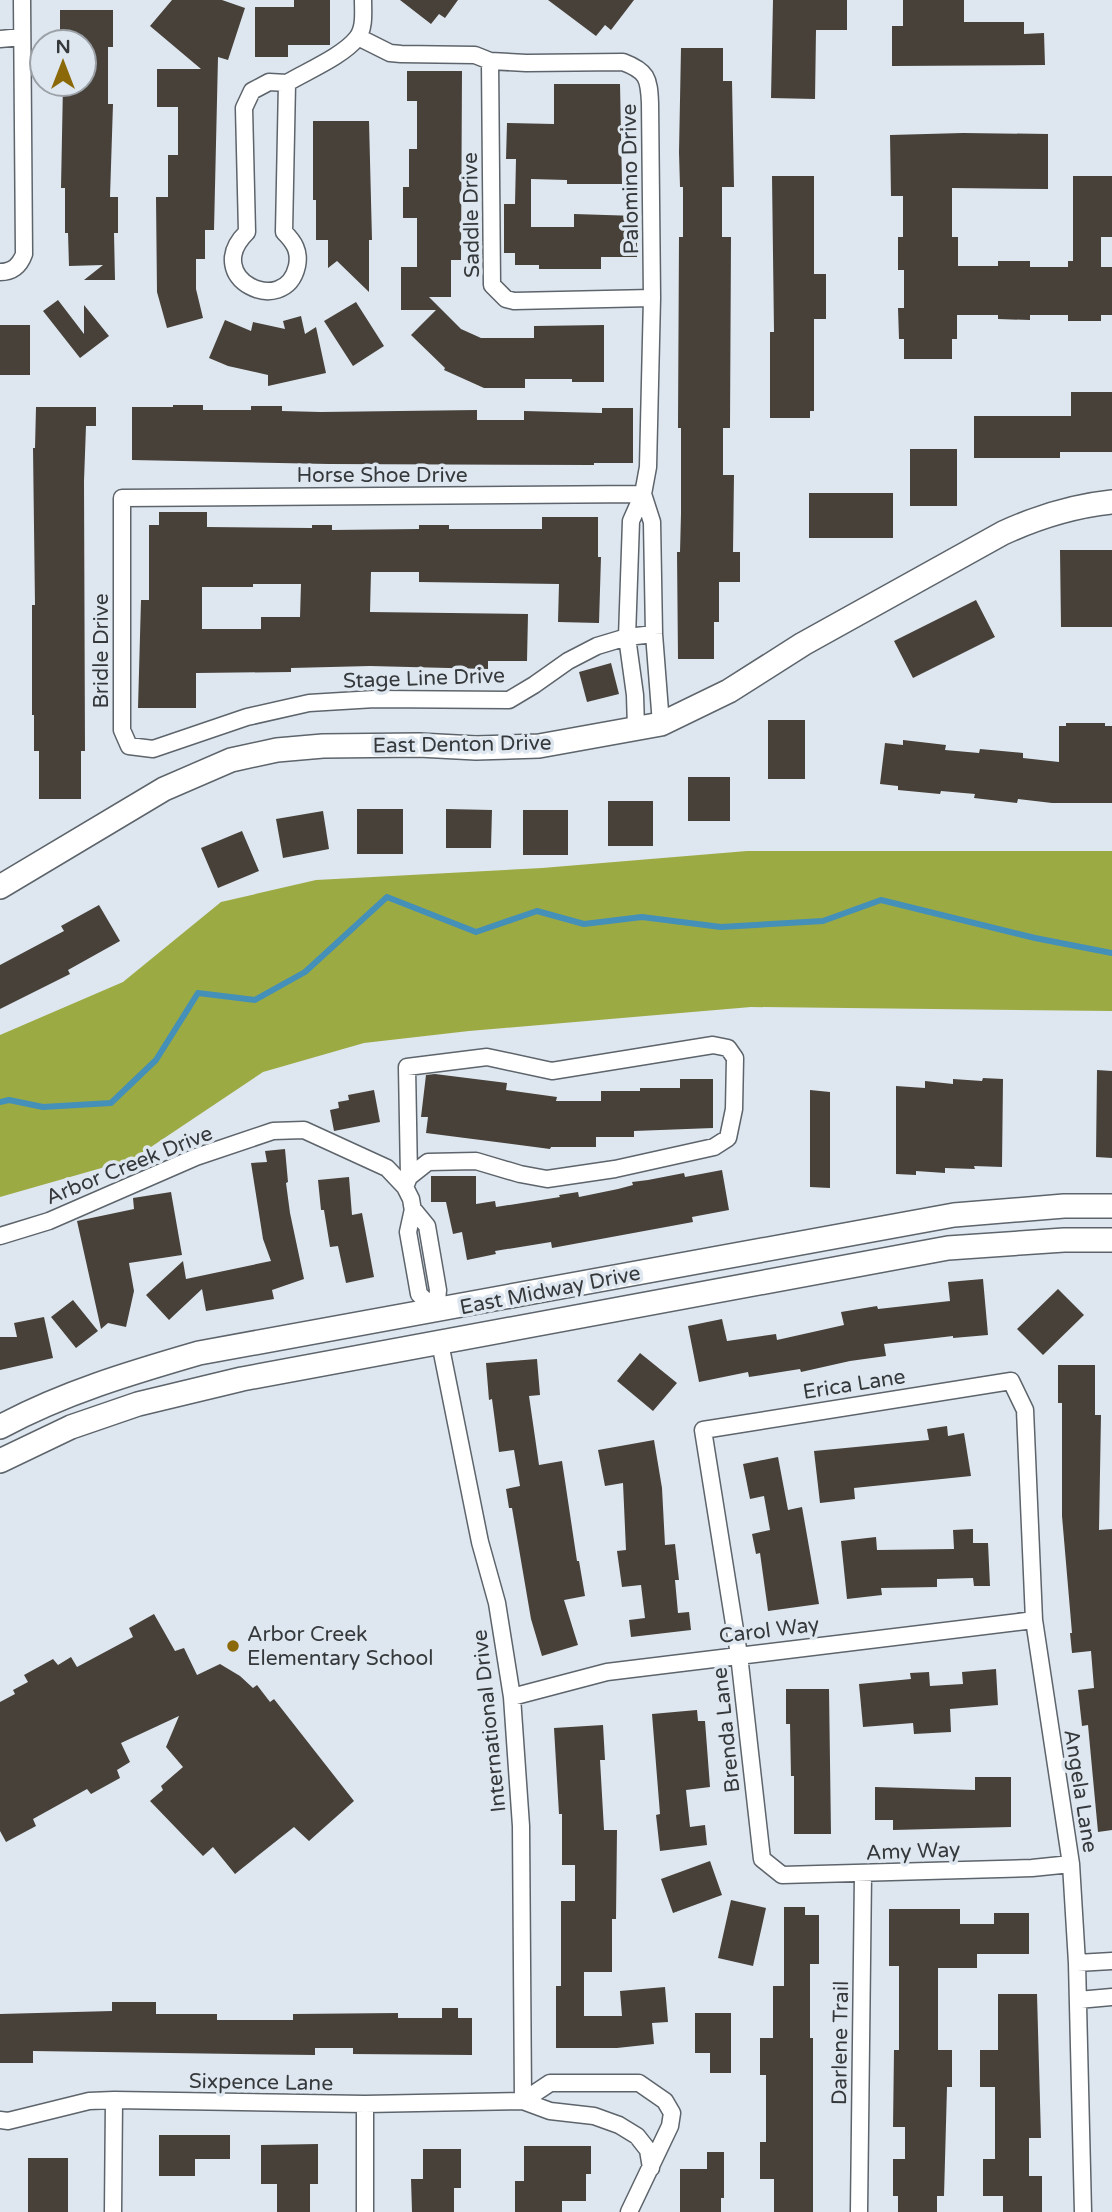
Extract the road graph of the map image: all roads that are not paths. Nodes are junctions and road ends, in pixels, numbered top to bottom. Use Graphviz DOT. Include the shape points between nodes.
graph roads {
  1 [pos="22,0"];
  2 [pos="363,0"];
  3 [pos="22,37"];
  4 [pos="358,37"];
  5 [pos="0,39"];
  6 [pos="490,61"];
  7 [pos="286,83"];
  8 [pos="0,272"];
  9 [pos="652,298"];
  10 [pos="643,495"];
  11 [pos="122,498"];
  12 [pos="1112,502"];
  13 [pos="654,634"];
  14 [pos="627,636"];
  15 [pos="662,724"];
  16 [pos="636,728"];
  17 [pos="183,737"];
  18 [pos="0,887"];
  19 [pos="407,1182"];
  20 [pos="1112,1206"];
  21 [pos="0,1236"];
  22 [pos="1112,1240"];
  23 [pos="436,1311"];
  24 [pos="440,1343"];
  25 [pos="1010,1381"];
  26 [pos="0,1427"];
  27 [pos="703,1430"];
  28 [pos="0,1461"];
  29 [pos="1034,1620"];
  30 [pos="739,1655"];
  31 [pos="512,1697"];
  32 [pos="762,1860"];
  33 [pos="1071,1864"];
  34 [pos="863,1874"];
  35 [pos="1112,1961"];
  36 [pos="1077,1963"];
  37 [pos="1112,1997"];
  38 [pos="1078,2000"];
  39 [pos="114,2100"];
  40 [pos="523,2101"];
  41 [pos="365,2104"];
  42 [pos="0,2120"];
  43 [pos="650,2168"];
  44 [pos="113,2212"];
  45 [pos="365,2212"];
  46 [pos="629,2212"];
  47 [pos="859,2212"];
  48 [pos="1083,2212"];
  1 -- 3 [label="street"];
  2 -- 4 [label="street"];
  3 -- 5 [label="street"];
  3 -- 8 [label="street" via="24,254 20,264"];
  4 -- 6 [label="street, Palomino Drive" via="390,53 475,55"];
  4 -- 7 [label="street"];
  6 -- 9 [label="street, Palomino Drive" via="623,62 645,75 650,87"];
  6 -- 9 [label="street, Saddle Drive" via="492,285 514,301"];
  7 -- 7 [label="street" via="269,82 252,91 244,108 247,232 234,250 233,261 241,281 260,291 271,291 290,280 298,260 292,240 284,232"];
  9 -- 10 [label="street, Palomino Drive" via="648,467"];
  10 -- 11 [label="street, Horse Shoe Drive"];
  10 -- 13 [label="street, Palomino Drive" via="652,522"];
  10 -- 14 [label="street, Palomino Drive" via="631,521"];
  11 -- 17 [label="street, Bridle Drive" via="122,730 129,746 153,749"];
  12 -- 15 [label="main road, East Denton Drive" via="1037,518 1003,533 803,644 729,691"];
  13 -- 14 [label="street, Stage Line Drive"];
  13 -- 15 [label="street, Palomino Drive"];
  14 -- 16 [label="street, Palomino Drive"];
  14 -- 17 [label="street, Stage Line Drive" via="568,660 509,700 309,703"];
  15 -- 16 [label="main road, East Denton Drive"];
  16 -- 18 [label="main road, East Denton Drive" via="539,746 323,746 231,760 164,789"];
  19 -- 19 [label="street" via="428,1163 476,1161 547,1179 714,1147 728,1138 735,1058 728,1048 713,1045 552,1071 487,1057 407,1068"];
  19 -- 21 [label="street, Arbor Creek Drive" via="304,1130 274,1131 197,1157 49,1221"];
  19 -- 23 [label="street" via="413,1211 427,1226 438,1290"];
  20 -- 23 [label="main road, East Midway Drive" via="954,1216"];
  22 -- 24 [label="main road, East Midway Drive" via="948,1248"];
  23 -- 24 [label="main road"];
  23 -- 26 [label="main road, East Midway Drive" via="199,1353 119,1376 37,1407"];
  24 -- 28 [label="main road, East Midway Drive" via="242,1379 138,1404 72,1427"];
  24 -- 31 [label="street, International Drive" via="480,1542 497,1603"];
  25 -- 27 [label="street, Erica Lane"];
  25 -- 29 [label="street, Angela Lane" via="1025,1410"];
  27 -- 30 [label="street, Brenda Lane"];
  29 -- 30 [label="street, Carol Way"];
  29 -- 33 [label="street, Angela Lane"];
  30 -- 31 [label="street, Carol Way" via="607,1672"];
  30 -- 32 [label="street, Brenda Lane"];
  31 -- 40 [label="street, International Drive" via="521,1826"];
  32 -- 34 [label="street, Amy Way" via="782,1875"];
  33 -- 34 [label="street, Amy Way"];
  33 -- 36 [label="street, Angela Lane"];
  34 -- 47 [label="street, Darlene Trail"];
  35 -- 36 [label="street"];
  36 -- 38 [label="street, Angela Lane"];
  37 -- 38 [label="street"];
  38 -- 48 [label="street, Angela Lane"];
  39 -- 41 [label="street, Sixpence Lane"];
  39 -- 42 [label="street, Sixpence Lane"];
  39 -- 44 [label="street"];
  40 -- 41 [label="street, Sixpence Lane"];
  40 -- 43 [label="street" via="619,2125 638,2136 648,2150"];
  40 -- 43 [label="street" via="550,2083 639,2083 665,2101 672,2113"];
  41 -- 45 [label="street"];
  43 -- 46 [label="street"];
}
